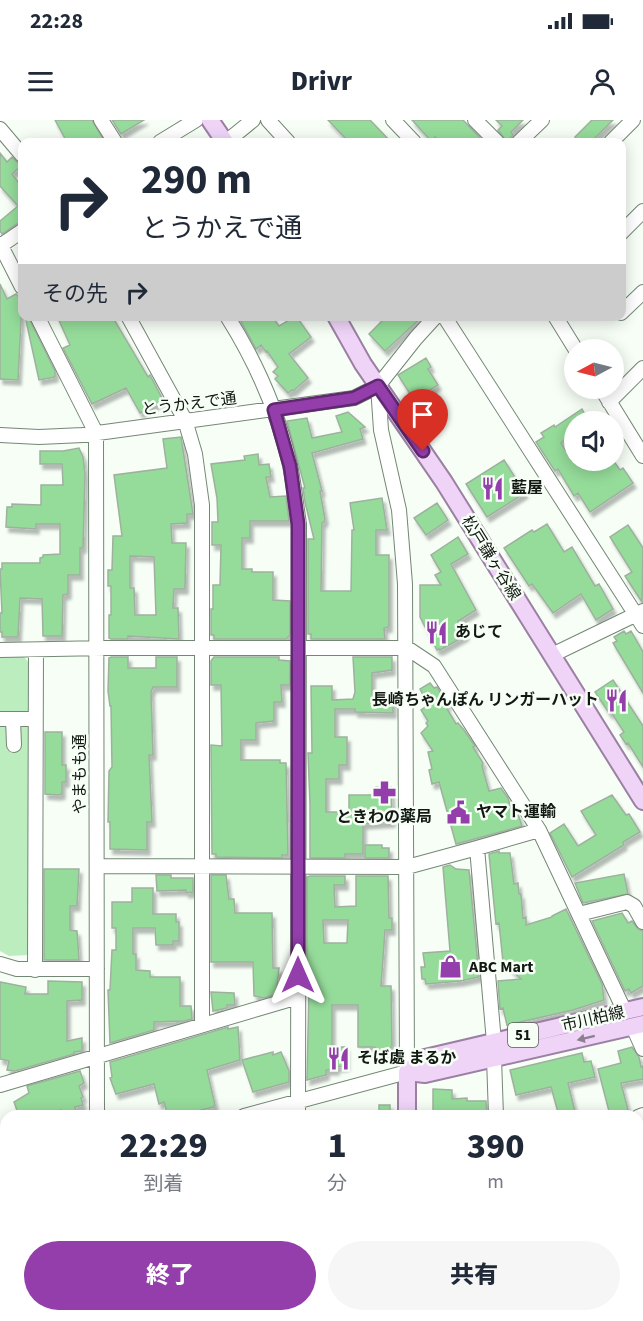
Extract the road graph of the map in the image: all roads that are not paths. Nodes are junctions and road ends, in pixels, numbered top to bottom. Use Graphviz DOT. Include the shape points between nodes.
graph roads {
  1 [pos="101,120"];
  2 [pos="196,120"];
  3 [pos="210,120"];
  4 [pos="253,120"];
  5 [pos="268,120"];
  6 [pos="393,120"];
  7 [pos="475,120"];
  8 [pos="542,120"];
  9 [pos="633,120"];
  10 [pos="0,129"];
  11 [pos="113,138"];
  12 [pos="167,138"];
  13 [pos="223,138"];
  14 [pos="231,138"];
  15 [pos="284,138"];
  16 [pos="410,138"];
  17 [pos="493,138"];
  18 [pos="523,138"];
  19 [pos="615,138"];
  20 [pos="18,150"];
  21 [pos="643,211"];
  22 [pos="626,228"];
  23 [pos="18,234"];
  24 [pos="0,245"];
  25 [pos="18,279"];
  26 [pos="643,292"];
  27 [pos="626,308"];
  28 [pos="40,321"];
  29 [pos="131,321"];
  30 [pos="230,321"];
  31 [pos="339,321"];
  32 [pos="432,321"];
  33 [pos="447,321"];
  34 [pos="558,321"];
  35 [pos="569,339"];
  36 [pos="643,368"];
  37 [pos="378,386"];
  38 [pos="607,399"];
  39 [pos="609,402"];
  40 [pos="274,410"];
  41 [pos="185,420"];
  42 [pos="96,433"];
  43 [pos="0,435"];
  44 [pos="643,456"];
  45 [pos="641,617"];
  46 [pos="96,648"];
  47 [pos="203,648"];
  48 [pos="407,648"];
  49 [pos="299,649"];
  50 [pos="0,650"];
  51 [pos="36,650"];
  52 [pos="552,655"];
  53 [pos="7,719"];
  54 [pos="36,719"];
  55 [pos="14,745"];
  56 [pos="643,801"];
  57 [pos="539,830"];
  58 [pos="477,848"];
  59 [pos="97,866"];
  60 [pos="201,866"];
  61 [pos="299,866"];
  62 [pos="407,867"];
  63 [pos="579,914"];
  64 [pos="643,922"];
  65 [pos="0,964"];
  66 [pos="97,969"];
  67 [pos="35,970"];
  68 [pos="298,997"];
  69 [pos="643,1007"];
  70 [pos="634,1021"];
  71 [pos="202,1024"];
  72 [pos="643,1049"];
  73 [pos="494,1050"];
  74 [pos="96,1057"];
  75 [pos="407,1071"];
  76 [pos="1,1084"];
  77 [pos="299,1101"];
  78 [pos="96,1110"];
  79 [pos="266,1110"];
  80 [pos="298,1110"];
  81 [pos="407,1110"];
  82 [pos="496,1110"];
  1 -- 11 [label="street"];
  2 -- 12 [label="street"];
  3 -- 13 [label="main road"];
  4 -- 14 [label="street"];
  5 -- 15 [label="street"];
  6 -- 16 [label="street"];
  7 -- 17 [label="street"];
  8 -- 18 [label="street"];
  9 -- 19 [label="street"];
  10 -- 20 [label="street"];
  21 -- 22 [label="street"];
  23 -- 24 [label="street"];
  24 -- 25 [label="street"];
  26 -- 27 [label="street"];
  28 -- 42 [label="street"];
  29 -- 41 [label="street"];
  30 -- 40 [label="street"];
  31 -- 37 [label="main road, 松戸鎌ヶ谷線"];
  32 -- 37 [label="street"];
  33 -- 45 [label="street"];
  34 -- 35 [label="street"];
  36 -- 39 [label="street"];
  37 -- 40 [label="street, とうかえで通" via="354,398"];
  37 -- 48 [label="street" via="381,430 404,549"];
  37 -- 52 [label="main road, 松戸鎌ヶ谷線" via="444,482"];
  38 -- 39 [label="street"];
  39 -- 44 [label="street"];
  40 -- 41 [label="street, とうかえで通"];
  40 -- 49 [label="street" via="290,466 298,524"];
  41 -- 42 [label="street, とうかえで通"];
  41 -- 47 [label="street" via="195,454 202,505"];
  42 -- 43 [label="street, とうかえで通"];
  42 -- 46 [label="street, やまもも通"];
  45 -- 52 [label="street"];
  46 -- 47 [label="street"];
  46 -- 51 [label="street"];
  46 -- 59 [label="street, やまもも通"];
  47 -- 49 [label="street"];
  47 -- 60 [label="street"];
  48 -- 49 [label="street"];
  48 -- 57 [label="street" via="434,666"];
  48 -- 62 [label="street"];
  49 -- 61 [label="street"];
  50 -- 51 [label="street"];
  51 -- 54 [label="street"];
  52 -- 56 [label="main road, 松戸鎌ヶ谷線"];
  53 -- 54 [label="street"];
  53 -- 55 [label="street"];
  54 -- 67 [label="street"];
  57 -- 58 [label="street"];
  57 -- 63 [label="street"];
  58 -- 62 [label="street"];
  58 -- 73 [label="street"];
  59 -- 60 [label="street"];
  59 -- 66 [label="street, やまもも通"];
  60 -- 61 [label="street"];
  60 -- 71 [label="street"];
  61 -- 62 [label="street"];
  61 -- 68 [label="street"];
  62 -- 75 [label="street"];
  63 -- 64 [label="street" via="627,902"];
  63 -- 70 [label="street"];
  65 -- 67 [label="street"];
  66 -- 67 [label="street"];
  66 -- 74 [label="street, やまもも通"];
  68 -- 71 [label="street"];
  68 -- 77 [label="street"];
  69 -- 70 [label="main road, 市川柏線 / 51"];
  70 -- 72 [label="street"];
  70 -- 73 [label="main road, 市川柏線 / 51"];
  71 -- 74 [label="street"];
  73 -- 75 [label="main road, 市川柏線 / 51" via="425,1074"];
  73 -- 82 [label="street"];
  74 -- 76 [label="street"];
  74 -- 78 [label="street, やまもも通"];
  75 -- 77 [label="street"];
  75 -- 81 [label="main road"];
  77 -- 79 [label="street"];
  77 -- 80 [label="street"];
}
